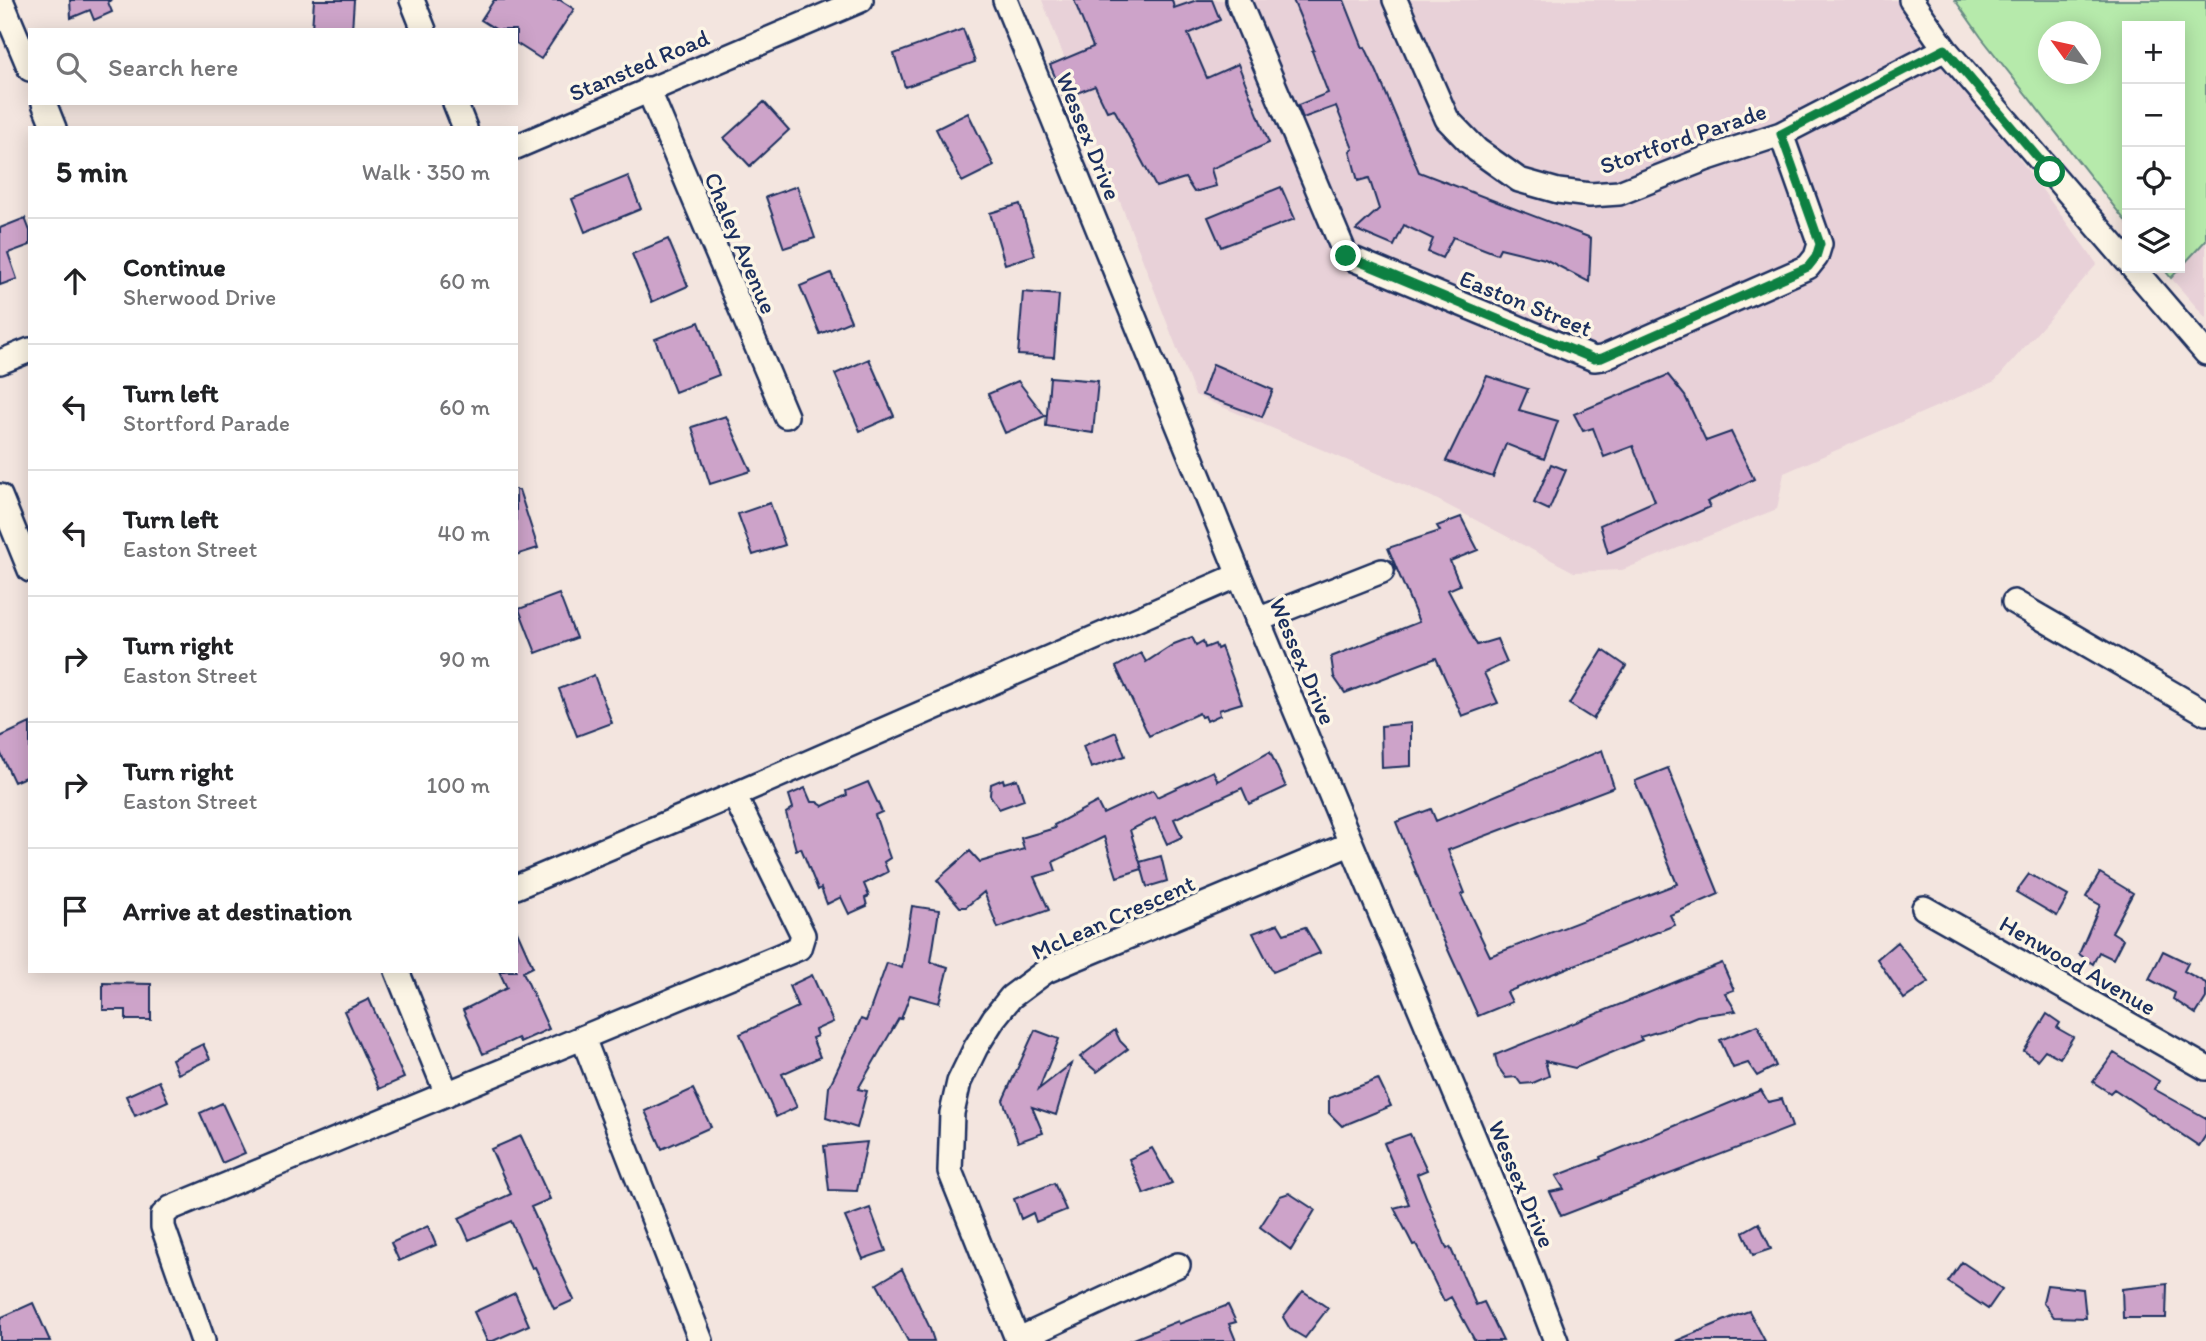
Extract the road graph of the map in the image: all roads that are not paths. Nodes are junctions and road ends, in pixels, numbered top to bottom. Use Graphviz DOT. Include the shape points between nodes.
graph roads {
  1 [pos="1,0"];
  2 [pos="412,0"];
  3 [pos="861,0"];
  4 [pos="1005,0"];
  5 [pos="1238,0"];
  6 [pos="1395,0"];
  7 [pos="1911,0"];
  8 [pos="822,8"];
  9 [pos="423,28"];
  10 [pos="1945,49"];
  11 [pos="28,64"];
  12 [pos="648,89"];
  13 [pos="45,105"];
  14 [pos="456,105"];
  15 [pos="53,126"];
  16 [pos="464,126"];
  17 [pos="1781,134"];
  18 [pos="518,146"];
  19 [pos="2122,255"];
  20 [pos="2137,273"];
  21 [pos="28,351"];
  22 [pos="2206,353"];
  23 [pos="0,362"];
  24 [pos="786,416"];
  25 [pos="0,496"];
  26 [pos="28,565"];
  27 [pos="1382,571"];
  28 [pos="1239,575"];
  29 [pos="2014,602"];
  30 [pos="1257,620"];
  31 [pos="2206,713"];
  32 [pos="734,795"];
  33 [pos="1350,844"];
  34 [pos="518,886"];
  35 [pos="1924,908"];
  36 [pos="398,973"];
  37 [pos="583,1038"];
  38 [pos="2206,1068"];
  39 [pos="447,1094"];
  40 [pos="1178,1265"];
  41 [pos="203,1341"];
  42 [pos="701,1341"];
  43 [pos="1018,1341"];
  44 [pos="1556,1341"];
  1 -- 11 [label="street"];
  2 -- 9 [label="street"];
  3 -- 8 [label="street, Stansted Road"];
  4 -- 28 [label="street, Wessex Drive"];
  5 -- 17 [label="street, Easton Street" via="1346,256 1594,359 1808,267 1820,244"];
  6 -- 17 [label="street, Stortford Parade" via="1447,119 1477,150 1519,180 1558,191 1619,193"];
  7 -- 10 [label="street"];
  8 -- 12 [label="street, Stansted Road"];
  10 -- 17 [label="street, Stortford Parade"];
  10 -- 19 [label="street"];
  12 -- 18 [label="street, Stansted Road"];
  12 -- 24 [label="street, Chaley Avenue"];
  13 -- 15 [label="street"];
  14 -- 16 [label="street"];
  20 -- 22 [label="street"];
  21 -- 23 [label="street"];
  25 -- 26 [label="street"];
  27 -- 30 [label="street"];
  28 -- 30 [label="street, Wessex Drive"];
  28 -- 32 [label="street"];
  29 -- 31 [label="street"];
  30 -- 33 [label="street, Wessex Drive"];
  32 -- 34 [label="street"];
  32 -- 37 [label="street" via="803,935 799,948"];
  33 -- 43 [label="street, McLean Crescent" via="1046,971 1011,997 994,1018 959,1082 952,1113 950,1171"];
  33 -- 44 [label="street, Wessex Drive"];
  35 -- 38 [label="street, Henwood Avenue"];
  36 -- 39 [label="street"];
  37 -- 39 [label="street"];
  37 -- 42 [label="street"];
  39 -- 41 [label="street" via="163,1215 163,1227"];
  40 -- 43 [label="street"];
}
